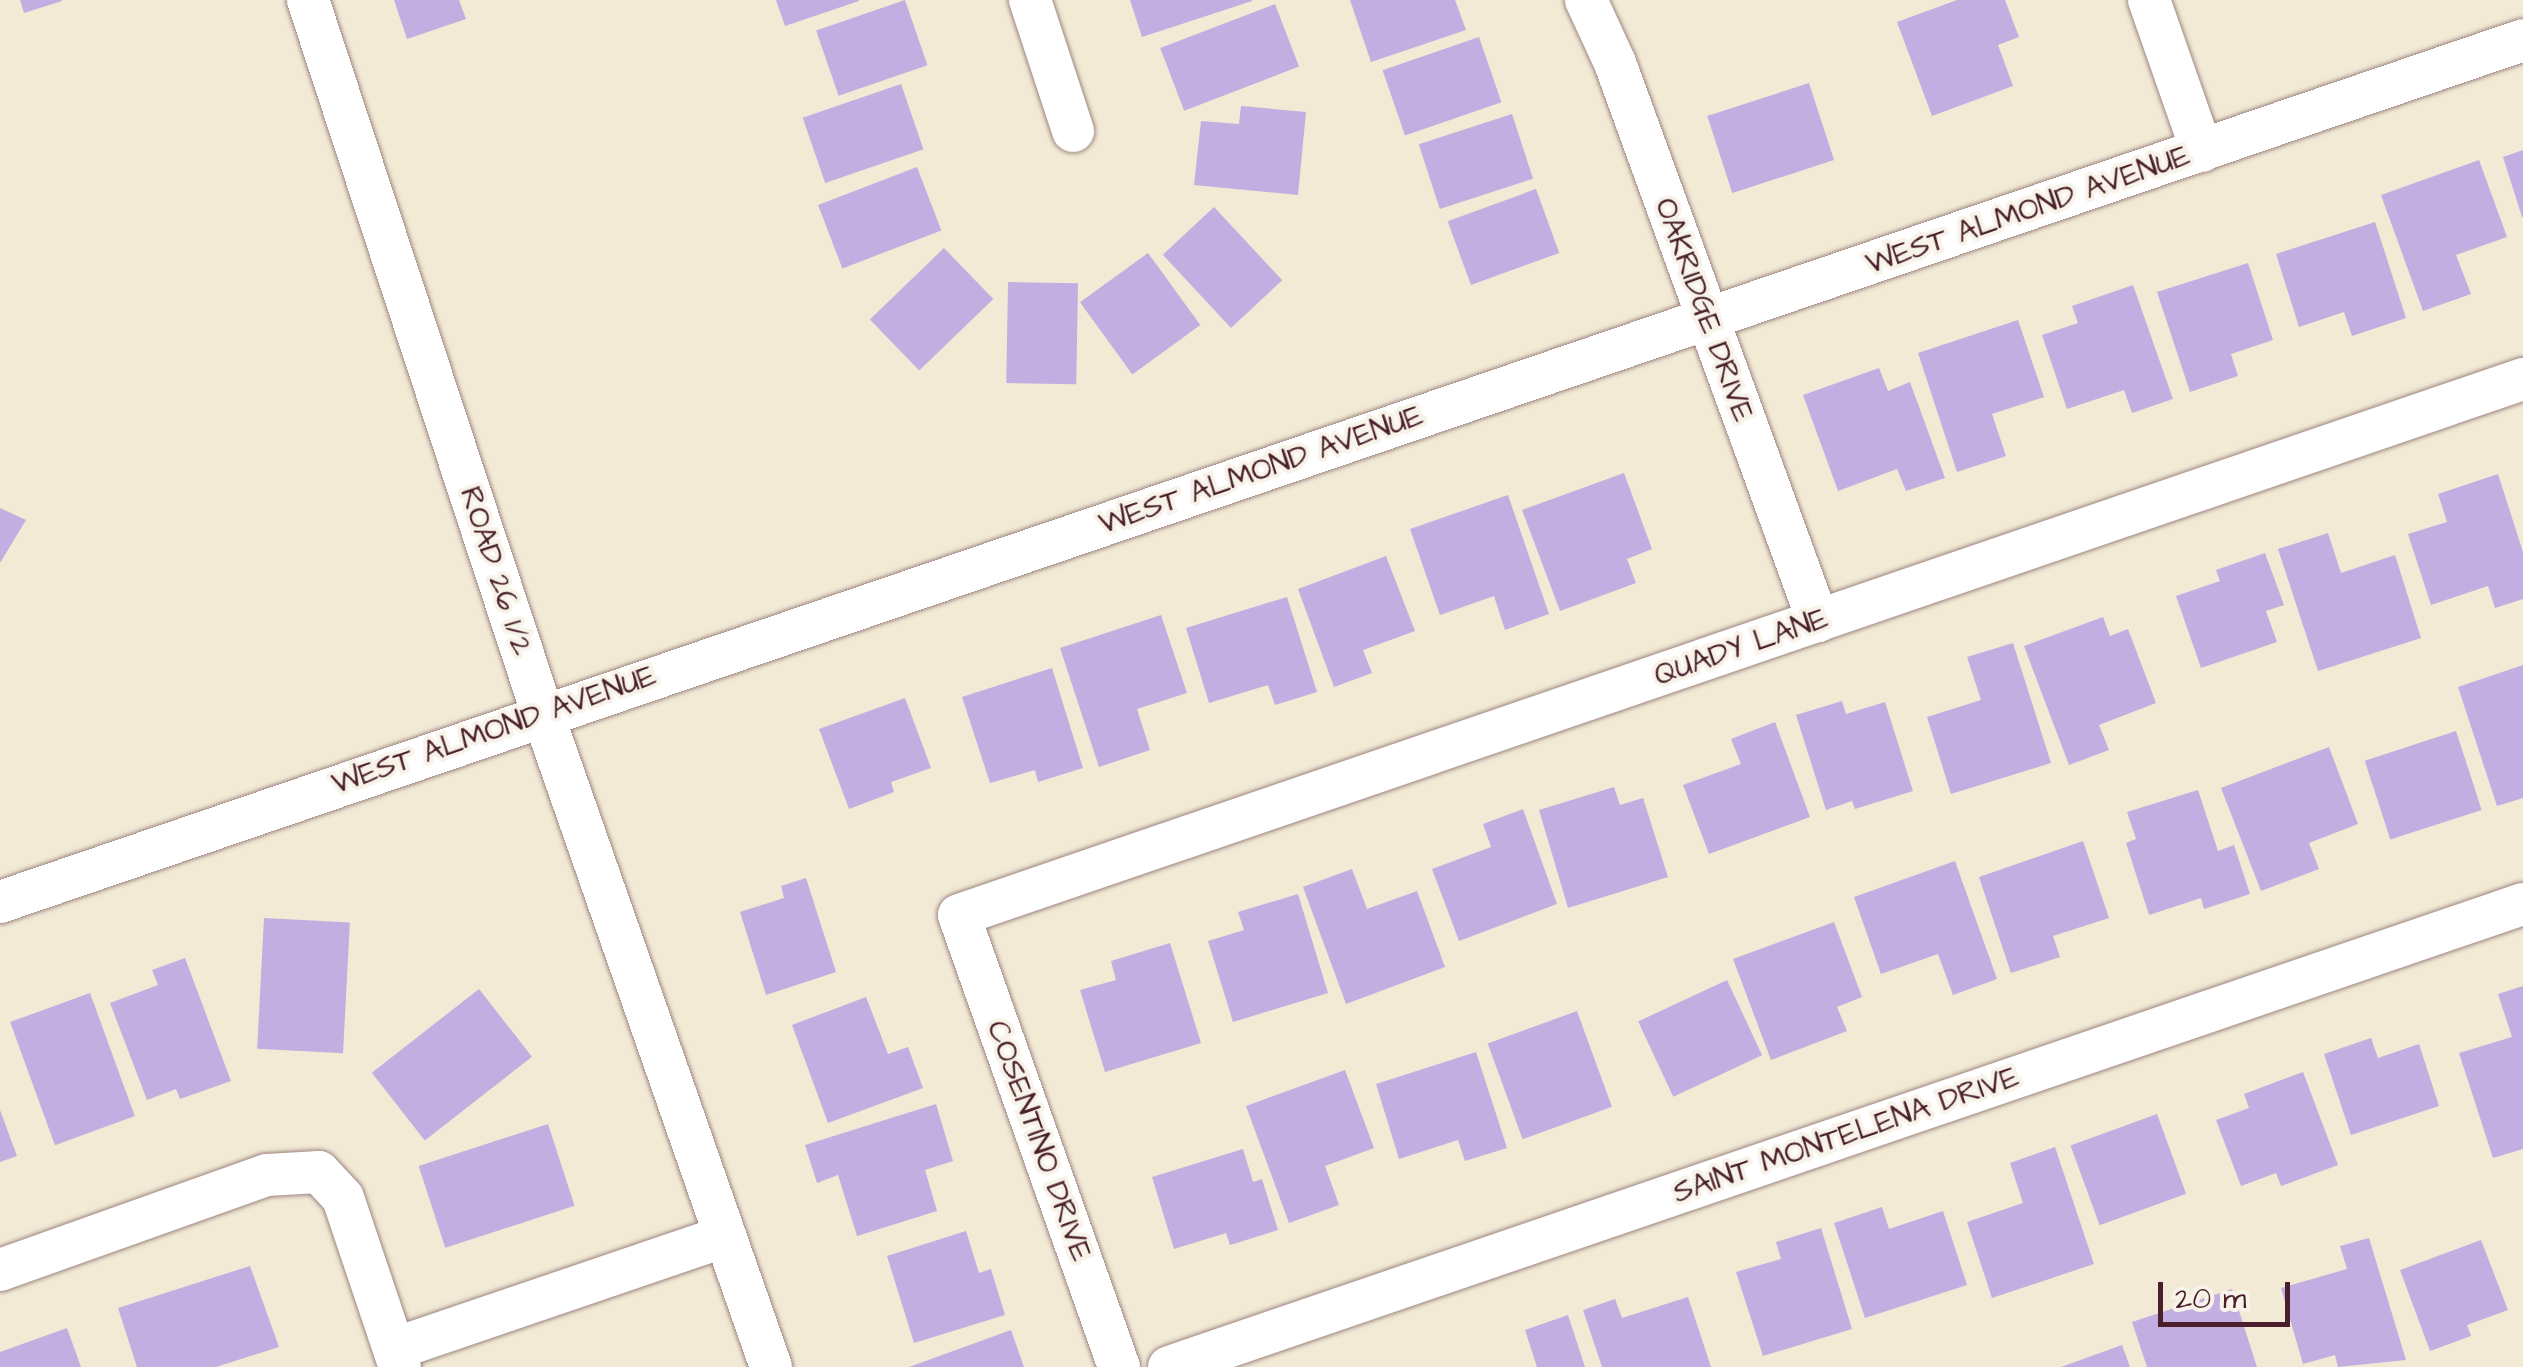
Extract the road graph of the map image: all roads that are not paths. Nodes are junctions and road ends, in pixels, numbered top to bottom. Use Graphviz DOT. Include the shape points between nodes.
graph roads {
  1 [pos="308,0"];
  2 [pos="1030,0"];
  3 [pos="1586,0"];
  4 [pos="2149,0"];
  5 [pos="2523,40"];
  6 [pos="1072,131"];
  7 [pos="2202,151"];
  8 [pos="1706,320"];
  9 [pos="2523,379"];
  10 [pos="1818,621"];
  11 [pos="542,712"];
  12 [pos="0,902"];
  13 [pos="2523,904"];
  14 [pos="958,915"];
  15 [pos="726,1236"];
  16 [pos="0,1270"];
  17 [pos="397,1358"];
  18 [pos="771,1367"];
  19 [pos="1119,1367"];
  20 [pos="1169,1367"];
  1 -- 11 [label="street, ROAD 26 1/2"];
  2 -- 6 [label="street"];
  3 -- 8 [label="street, OAKRIDGE DRIVE" via="1615,63"];
  4 -- 7 [label="street"];
  5 -- 7 [label="street, WEST ALMOND AVENUE"];
  7 -- 8 [label="street, WEST ALMOND AVENUE"];
  8 -- 10 [label="street, OAKRIDGE DRIVE"];
  8 -- 11 [label="street, WEST ALMOND AVENUE"];
  9 -- 10 [label="street, QUADY LANE"];
  10 -- 14 [label="street, QUADY LANE"];
  11 -- 12 [label="street, WEST ALMOND AVENUE"];
  11 -- 15 [label="street, ROAD 26 1/2"];
  13 -- 20 [label="street, SAINT MONTELENA DRIVE"];
  14 -- 19 [label="street, COSENTINO DRIVE"];
  15 -- 17 [label="street"];
  15 -- 18 [label="street, ROAD 26 1/2"];
  16 -- 17 [label="street" via="268,1175 319,1172 342,1198"];
}
